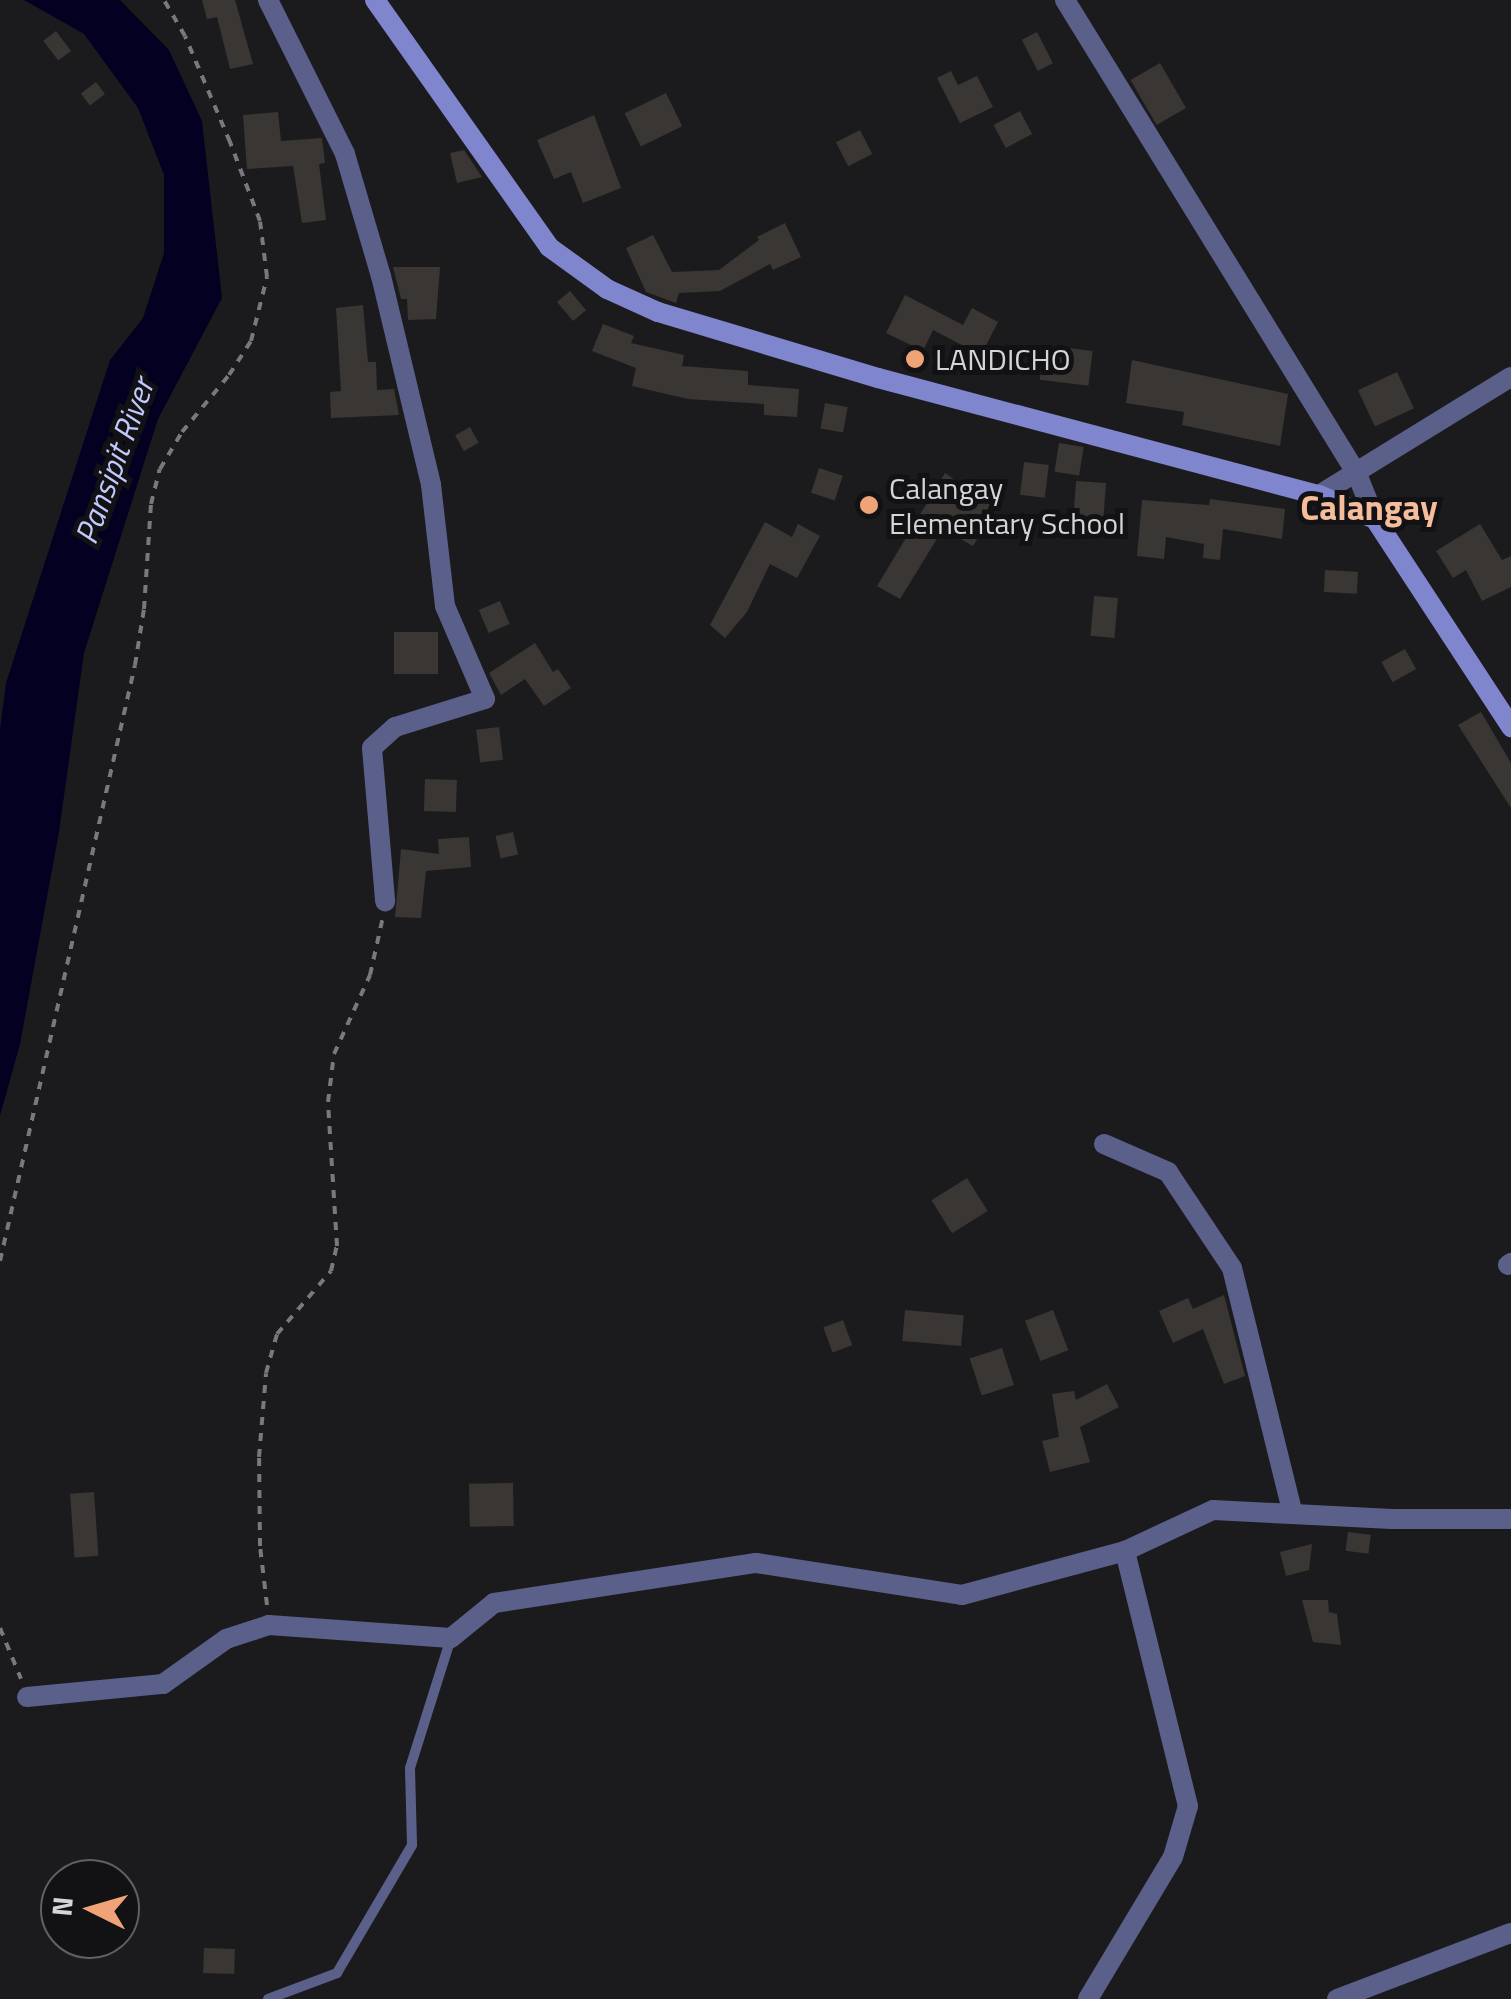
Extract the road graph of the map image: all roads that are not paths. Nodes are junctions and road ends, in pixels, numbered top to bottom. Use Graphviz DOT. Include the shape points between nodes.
graph roads {
  1 [pos="268,0"];
  2 [pos="376,0"];
  3 [pos="1065,0"];
  4 [pos="1511,377"];
  5 [pos="1357,474"];
  6 [pos="1319,495"];
  7 [pos="1375,520"];
  8 [pos="1511,727"];
  9 [pos="385,900"];
  10 [pos="1104,1144"];
  11 [pos="1293,1514"];
  12 [pos="1511,1519"];
  13 [pos="1125,1551"];
  14 [pos="451,1638"];
  15 [pos="28,1698"];
  16 [pos="1511,1933"];
  17 [pos="268,1999"];
  18 [pos="1088,1999"];
  19 [pos="1337,1999"];
  1 -- 9 [label="street" via="345,154 431,485 445,606 485,699 396,727 372,748"];
  2 -- 6 [label="main road" via="549,246 607,288 658,312 878,378"];
  3 -- 5 [label="street"];
  4 -- 5 [label="street"];
  5 -- 6 [label="street"];
  5 -- 7 [label="street"];
  6 -- 7 [label="main road"];
  7 -- 8 [label="main road"];
  10 -- 11 [label="street" via="1168,1172 1232,1268"];
  11 -- 12 [label="street"];
  11 -- 13 [label="street" via="1213,1510"];
  13 -- 14 [label="street" via="962,1595 756,1563 494,1603"];
  13 -- 18 [label="street" via="1188,1806 1172,1857"];
  14 -- 15 [label="street" via="269,1625 226,1639 163,1684"];
  14 -- 17 [label="lane" via="410,1768 412,1845 337,1973"];
  16 -- 19 [label="street"];
}
